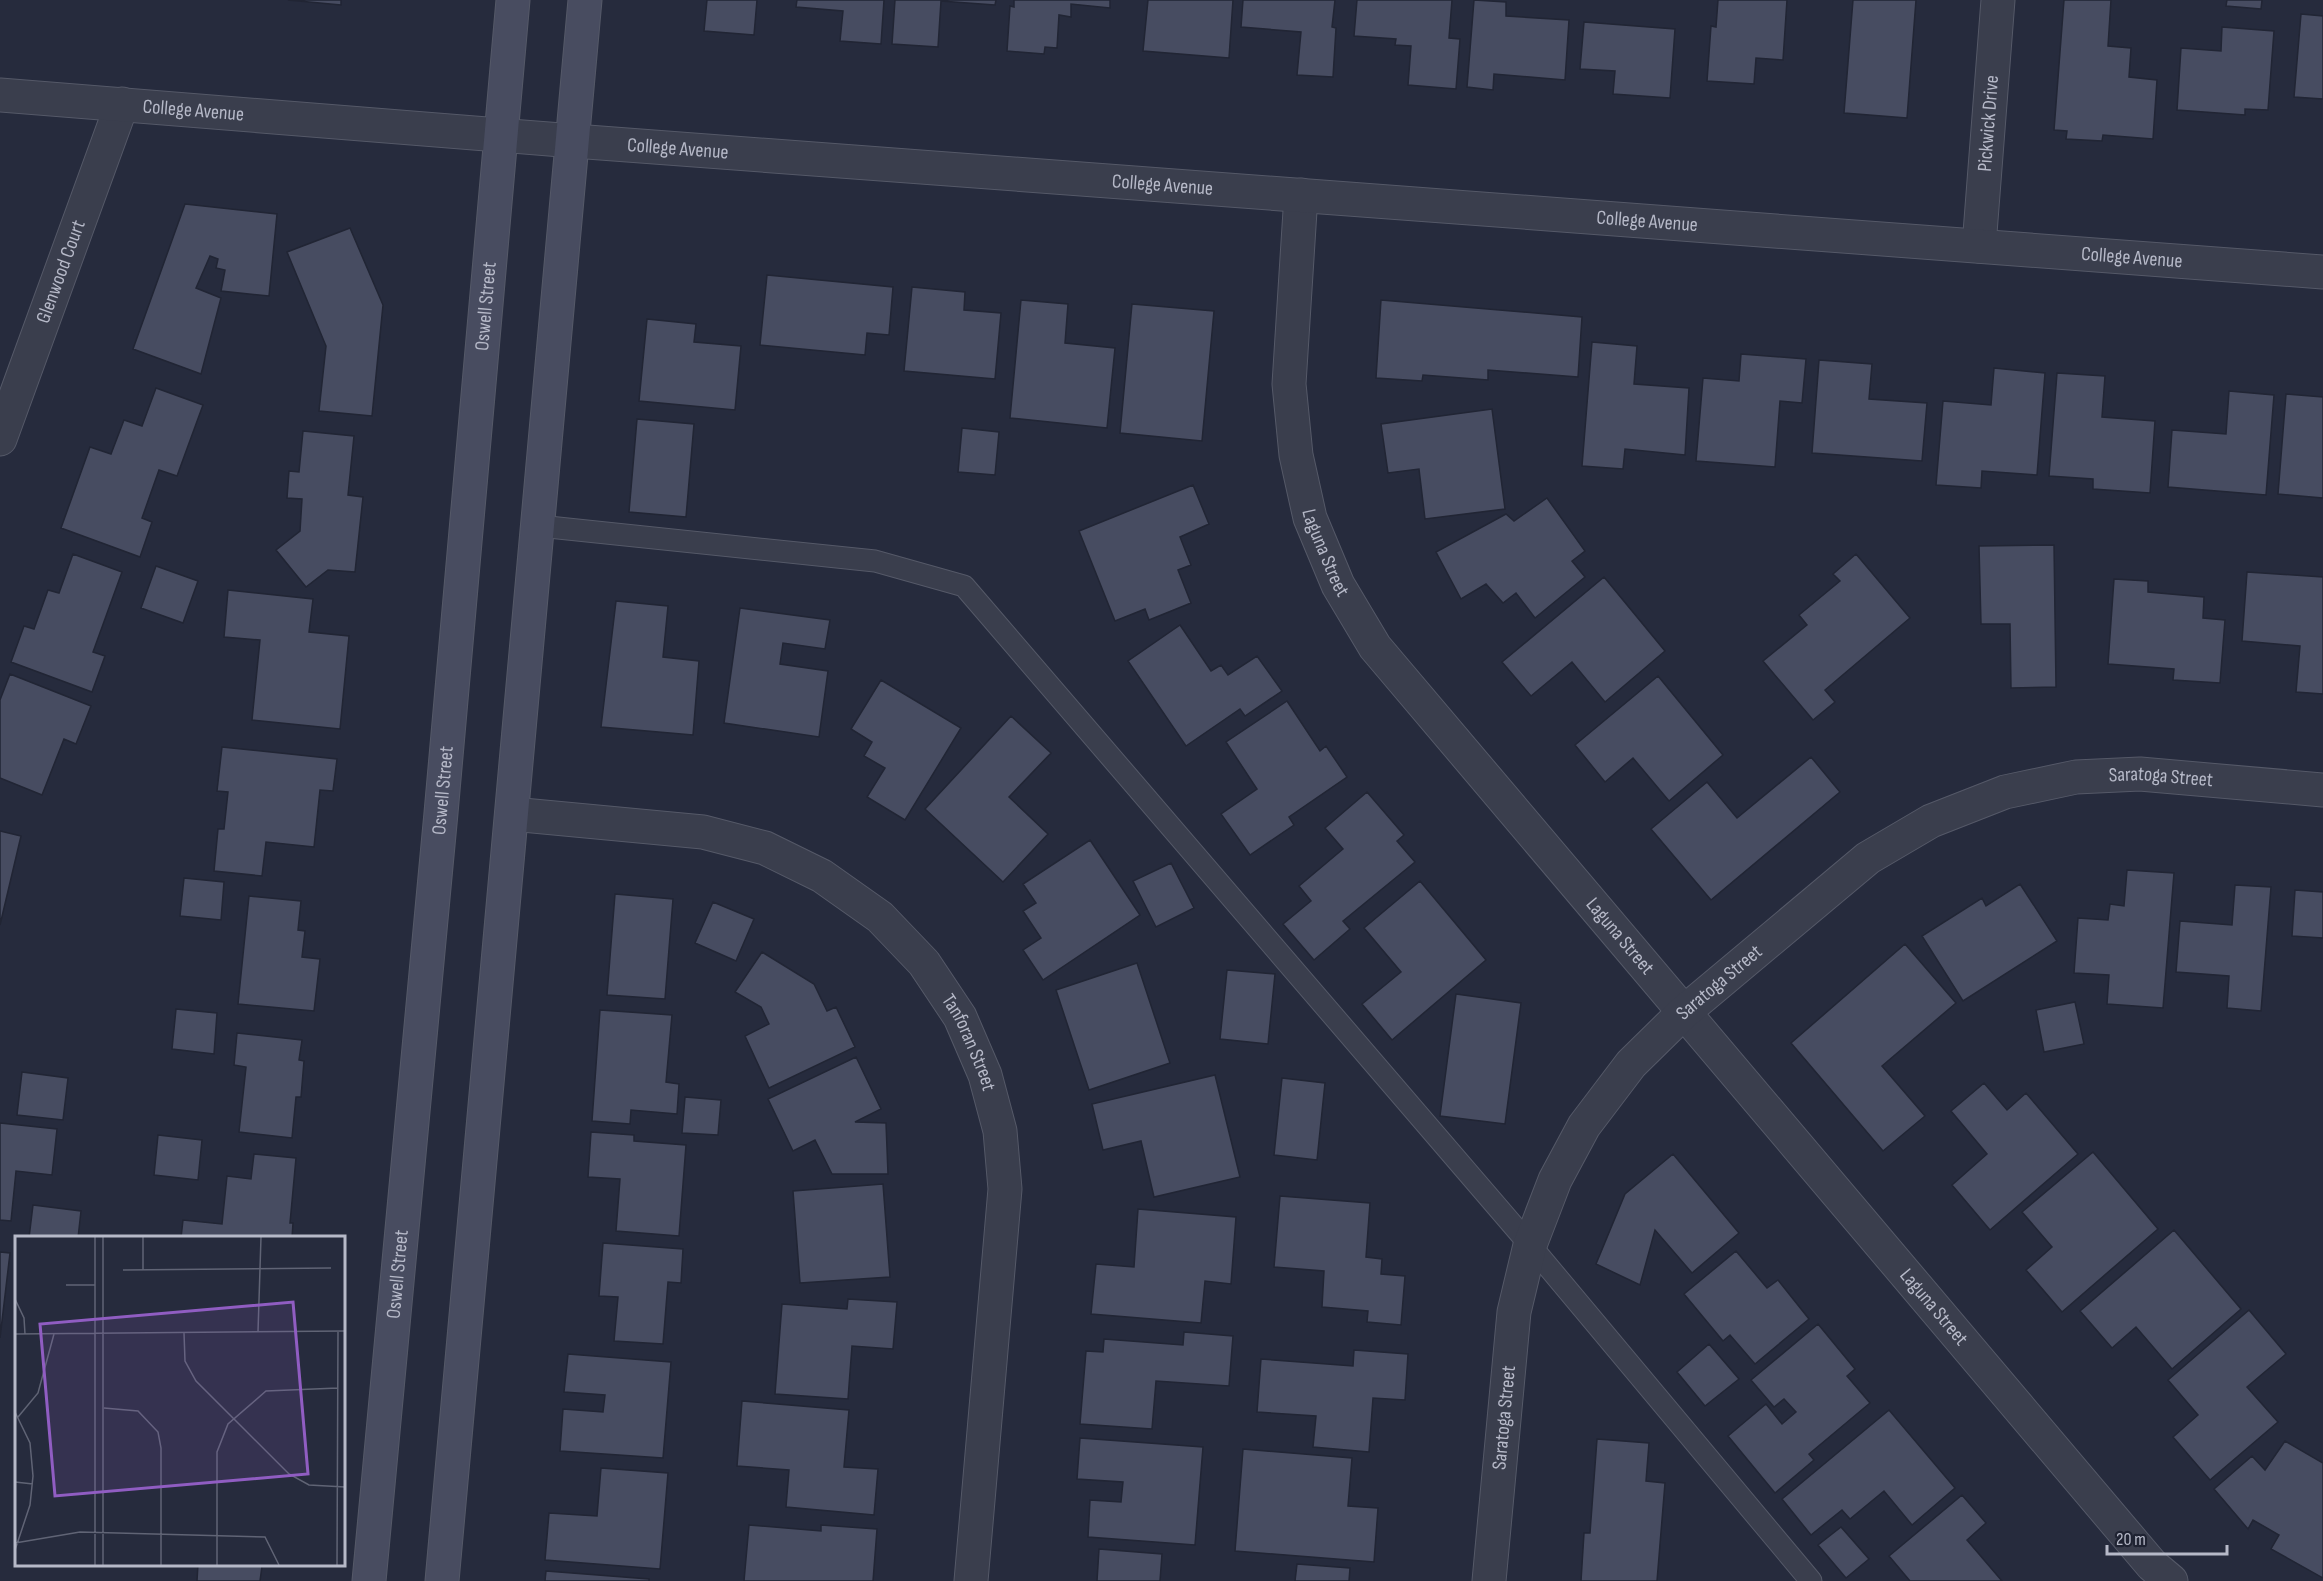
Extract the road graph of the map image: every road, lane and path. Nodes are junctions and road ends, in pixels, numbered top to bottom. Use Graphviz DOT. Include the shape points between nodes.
graph roads {
  1 [pos="513,0"];
  2 [pos="585,0"];
  3 [pos="1998,0"];
  4 [pos="0,95"];
  5 [pos="122,104"];
  6 [pos="503,135"];
  7 [pos="574,141"];
  8 [pos="1301,195"];
  9 [pos="1979,246"];
  10 [pos="2323,272"];
  11 [pos="0,439"];
  12 [pos="539,526"];
  13 [pos="2323,790"];
  14 [pos="513,814"];
  15 [pos="1683,1013"];
  16 [pos="1530,1245"];
  17 [pos="369,1581"];
  18 [pos="442,1581"];
  19 [pos="971,1581"];
  20 [pos="1489,1581"];
  21 [pos="1811,1581"];
  22 [pos="2171,1581"];
  1 -- 6 [label="main road, Oswell Street"];
  2 -- 7 [label="main road"];
  3 -- 9 [label="street, Pickwick Drive"];
  4 -- 5 [label="street, College Avenue"];
  5 -- 6 [label="street, College Avenue"];
  5 -- 11 [label="street, Glenwood Court"];
  6 -- 7 [label="street, College Avenue"];
  6 -- 17 [label="main road, Oswell Street"];
  7 -- 8 [label="street, College Avenue"];
  7 -- 12 [label="main road"];
  8 -- 9 [label="street, College Avenue"];
  8 -- 15 [label="street, Laguna Street" via="1289,384 1296,455 1310,518 1338,585 1375,646"];
  9 -- 10 [label="street, College Avenue"];
  12 -- 14 [label="main road"];
  12 -- 16 [label="lane" via="875,561 964,586"];
  13 -- 15 [label="street, Saratoga Street" via="2140,774 2076,777 2005,792 1930,821 1868,858"];
  14 -- 18 [label="main road"];
  14 -- 19 [label="street, Tanforan Street" via="703,832 765,848 822,876 880,917 924,963 960,1017 986,1075 1000,1131 1005,1189"];
  15 -- 16 [label="street, Saratoga Street" via="1631,1064 1584,1126 1555,1180"];
  15 -- 22 [label="street, Laguna Street" via="2152,1564"];
  16 -- 20 [label="street, Saratoga Street" via="1514,1312"];
  16 -- 21 [label="lane"];
}
